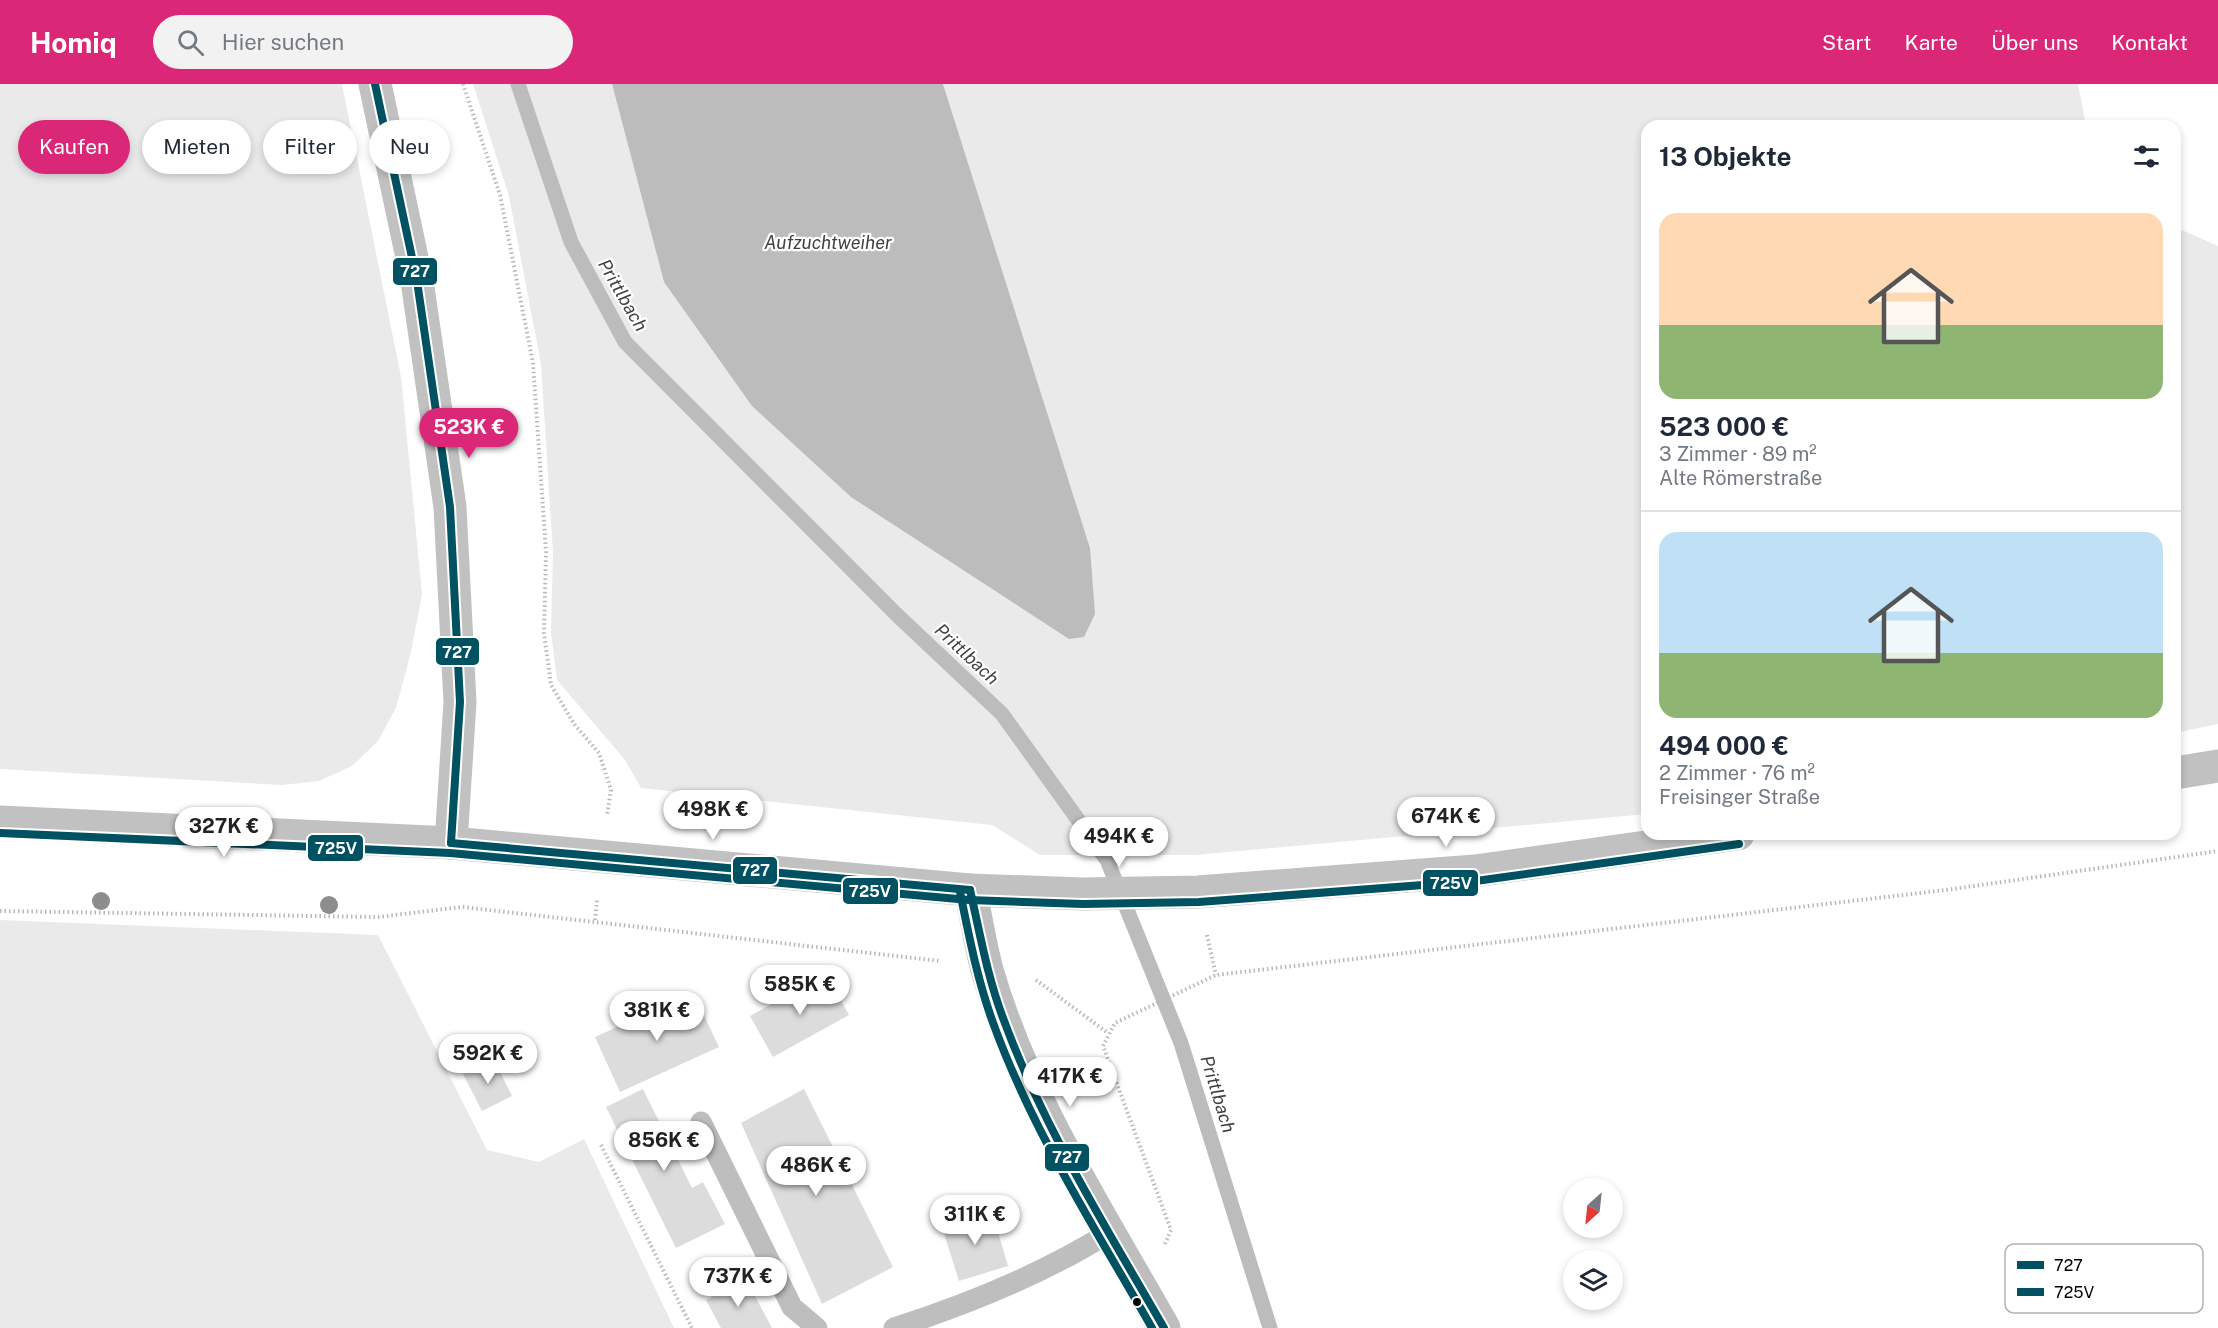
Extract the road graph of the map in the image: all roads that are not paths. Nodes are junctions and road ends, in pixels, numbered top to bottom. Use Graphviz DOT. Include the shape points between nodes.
graph roads {
  1 [pos="375,84"];
  2 [pos="2218,766"];
  3 [pos="2181,771"];
  4 [pos="0,822"];
  5 [pos="1695,840"];
  6 [pos="451,843"];
  7 [pos="970,890"];
  8 [pos="701,1122"];
  9 [pos="1110,1232"];
  10 [pos="818,1328"];
  11 [pos="894,1328"];
  12 [pos="1164,1328"];
  1 -- 6 [label="main road" via="417,281 450,507 460,702"];
  2 -- 3 [label="main road"];
  4 -- 6 [label="main road"];
  5 -- 7 [label="main road" via="1475,871 1156,893"];
  6 -- 7 [label="main road"];
  7 -- 9 [label="street" via="987,969 1009,1035 1037,1100"];
  8 -- 10 [label="lane" via="792,1307"];
  9 -- 11 [label="lane" via="1030,1276"];
  9 -- 12 [label="street"];
}
